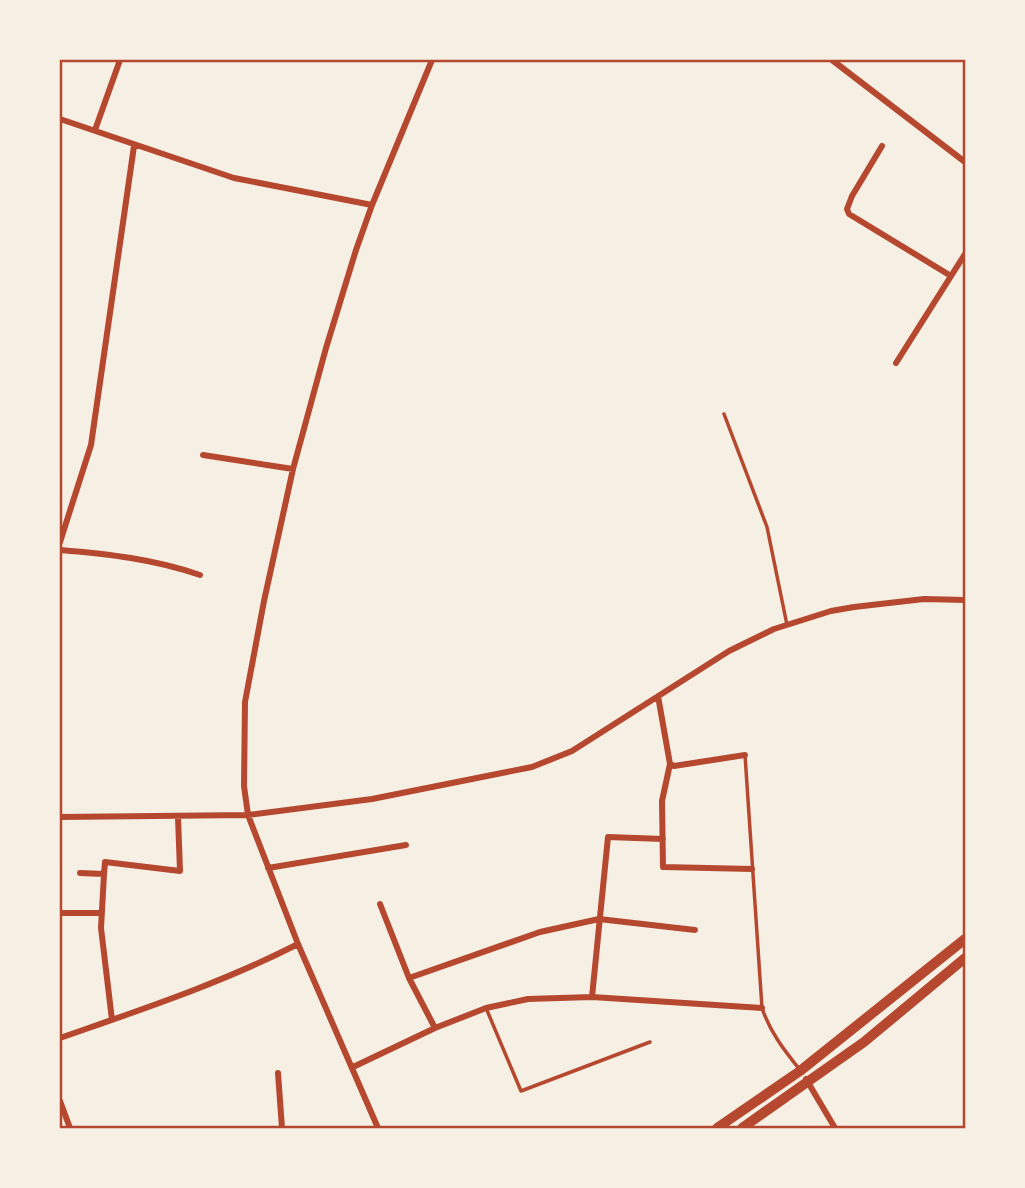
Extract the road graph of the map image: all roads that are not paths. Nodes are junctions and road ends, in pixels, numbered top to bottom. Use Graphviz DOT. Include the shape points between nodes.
graph roads {
  1 [pos="120,60"];
  2 [pos="432,60"];
  3 [pos="832,60"];
  4 [pos="60,119"];
  5 [pos="95,130"];
  6 [pos="134,146"];
  7 [pos="882,146"];
  8 [pos="965,162"];
  9 [pos="372,205"];
  10 [pos="965,254"];
  11 [pos="951,276"];
  12 [pos="896,363"];
  13 [pos="724,414"];
  14 [pos="202,455"];
  15 [pos="293,469"];
  16 [pos="60,542"];
  17 [pos="60,550"];
  18 [pos="200,575"];
  19 [pos="965,600"];
  20 [pos="787,625"];
  21 [pos="658,696"];
  22 [pos="745,755"];
  23 [pos="670,764"];
  24 [pos="248,815"];
  25 [pos="60,817"];
  26 [pos="177,817"];
  27 [pos="663,839"];
  28 [pos="406,845"];
  29 [pos="268,868"];
  30 [pos="752,869"];
  31 [pos="80,873"];
  32 [pos="104,874"];
  33 [pos="380,904"];
  34 [pos="60,913"];
  35 [pos="102,913"];
  36 [pos="599,919"];
  37 [pos="695,930"];
  38 [pos="965,939"];
  39 [pos="298,944"];
  40 [pos="965,958"];
  41 [pos="409,978"];
  42 [pos="592,997"];
  43 [pos="762,1007"];
  44 [pos="486,1009"];
  45 [pos="112,1020"];
  46 [pos="435,1028"];
  47 [pos="60,1038"];
  48 [pos="650,1042"];
  49 [pos="353,1067"];
  50 [pos="800,1071"];
  51 [pos="278,1073"];
  52 [pos="808,1083"];
  53 [pos="60,1101"];
  54 [pos="70,1129"];
  55 [pos="282,1129"];
  56 [pos="378,1129"];
  57 [pos="717,1129"];
  58 [pos="743,1129"];
  59 [pos="835,1129"];
  1 -- 5 [label="street"];
  2 -- 9 [label="street"];
  3 -- 8 [label="street"];
  4 -- 5 [label="street"];
  5 -- 6 [label="street"];
  6 -- 9 [label="street" via="234,178"];
  6 -- 16 [label="street" via="91,445"];
  7 -- 11 [label="street" via="852,196 849,214"];
  9 -- 15 [label="street"];
  10 -- 11 [label="street"];
  11 -- 12 [label="street"];
  13 -- 20 [label="lane" via="767,527"];
  14 -- 15 [label="street"];
  15 -- 24 [label="street" via="245,702"];
  17 -- 18 [label="street" via="138,558"];
  19 -- 20 [label="street" via="880,603"];
  20 -- 21 [label="street" via="729,651"];
  21 -- 23 [label="street"];
  21 -- 24 [label="street" via="572,751 531,767 372,799"];
  22 -- 23 [label="street"];
  22 -- 30 [label="lane"];
  23 -- 27 [label="street" via="662,801"];
  24 -- 26 [label="street"];
  24 -- 29 [label="street"];
  25 -- 26 [label="street"];
  26 -- 32 [label="street" via="180,871 105,862"];
  27 -- 30 [label="street" via="663,867"];
  27 -- 36 [label="street" via="608,837"];
  28 -- 29 [label="street"];
  29 -- 39 [label="street"];
  30 -- 43 [label="lane"];
  31 -- 32 [label="street"];
  32 -- 35 [label="street"];
  33 -- 41 [label="street"];
  34 -- 35 [label="street"];
  35 -- 45 [label="street"];
  36 -- 37 [label="street"];
  36 -- 41 [label="street" via="540,932"];
  36 -- 42 [label="street"];
  38 -- 50 [label="highway"];
  39 -- 45 [label="street" via="256,965"];
  39 -- 49 [label="street"];
  40 -- 52 [label="highway"];
  41 -- 46 [label="street"];
  42 -- 43 [label="street"];
  42 -- 44 [label="street" via="528,999"];
  43 -- 50 [label="lane" via="767,1024"];
  44 -- 46 [label="street"];
  44 -- 48 [label="lane" via="521,1091"];
  45 -- 47 [label="street"];
  46 -- 49 [label="street"];
  49 -- 56 [label="street"];
  50 -- 52 [label="street"];
  50 -- 57 [label="highway"];
  51 -- 55 [label="street"];
  52 -- 58 [label="highway"];
  52 -- 59 [label="street"];
  53 -- 54 [label="street"];
}
